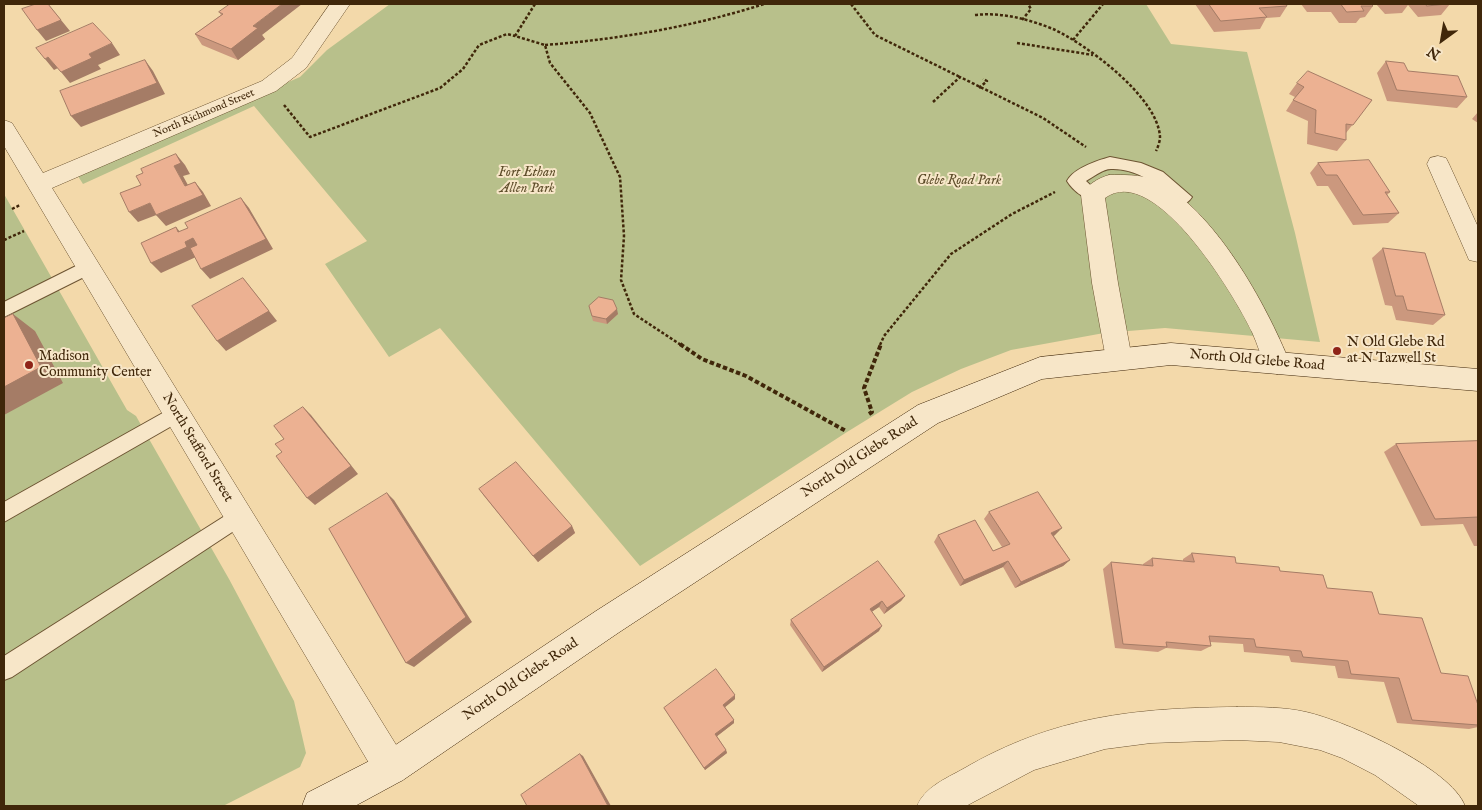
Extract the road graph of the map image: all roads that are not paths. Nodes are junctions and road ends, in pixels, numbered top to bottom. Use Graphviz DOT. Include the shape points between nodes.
graph roads {
  1 [pos="340,4"];
  2 [pos="4,128"];
  3 [pos="1438,164"];
  4 [pos="1084,188"];
  5 [pos="42,189"];
  6 [pos="1171,204"];
  7 [pos="1478,253"];
  8 [pos="88,267"];
  9 [pos="4,310"];
  10 [pos="1120,359"];
  11 [pos="1277,363"];
  12 [pos="1478,380"];
  13 [pos="176,413"];
  14 [pos="4,513"];
  15 [pos="238,516"];
  16 [pos="4,669"];
  17 [pos="391,768"];
  18 [pos="320,806"];
  19 [pos="935,806"];
  20 [pos="1447,806"];
  1 -- 5 [label="street, North Richmond Street" via="299,63 269,86"];
  2 -- 5 [label="street, North Stafford Street"];
  3 -- 7 [label="street"];
  4 -- 6 [label="street" via="1109,183 1146,186"];
  4 -- 6 [label="lane" via="1096,168 1110,163 1157,176 1184,197"];
  4 -- 10 [label="street"];
  5 -- 8 [label="street, North Stafford Street"];
  6 -- 11 [label="street" via="1198,229 1236,283 1263,328"];
  8 -- 9 [label="lane"];
  8 -- 13 [label="street, North Stafford Street"];
  10 -- 11 [label="street, North Old Glebe Road" via="1170,354"];
  10 -- 17 [label="street, North Old Glebe Road" via="1040,368 928,414 615,617"];
  11 -- 12 [label="street, North Old Glebe Road"];
  13 -- 14 [label="lane"];
  13 -- 15 [label="street, North Stafford Street"];
  15 -- 16 [label="lane"];
  15 -- 17 [label="street, North Stafford Street"];
  17 -- 18 [label="street, North Old Glebe Road"];
  19 -- 20 [label="street" via="1011,762 1086,736 1131,728 1230,724 1286,727 1333,738 1410,777"];
}
